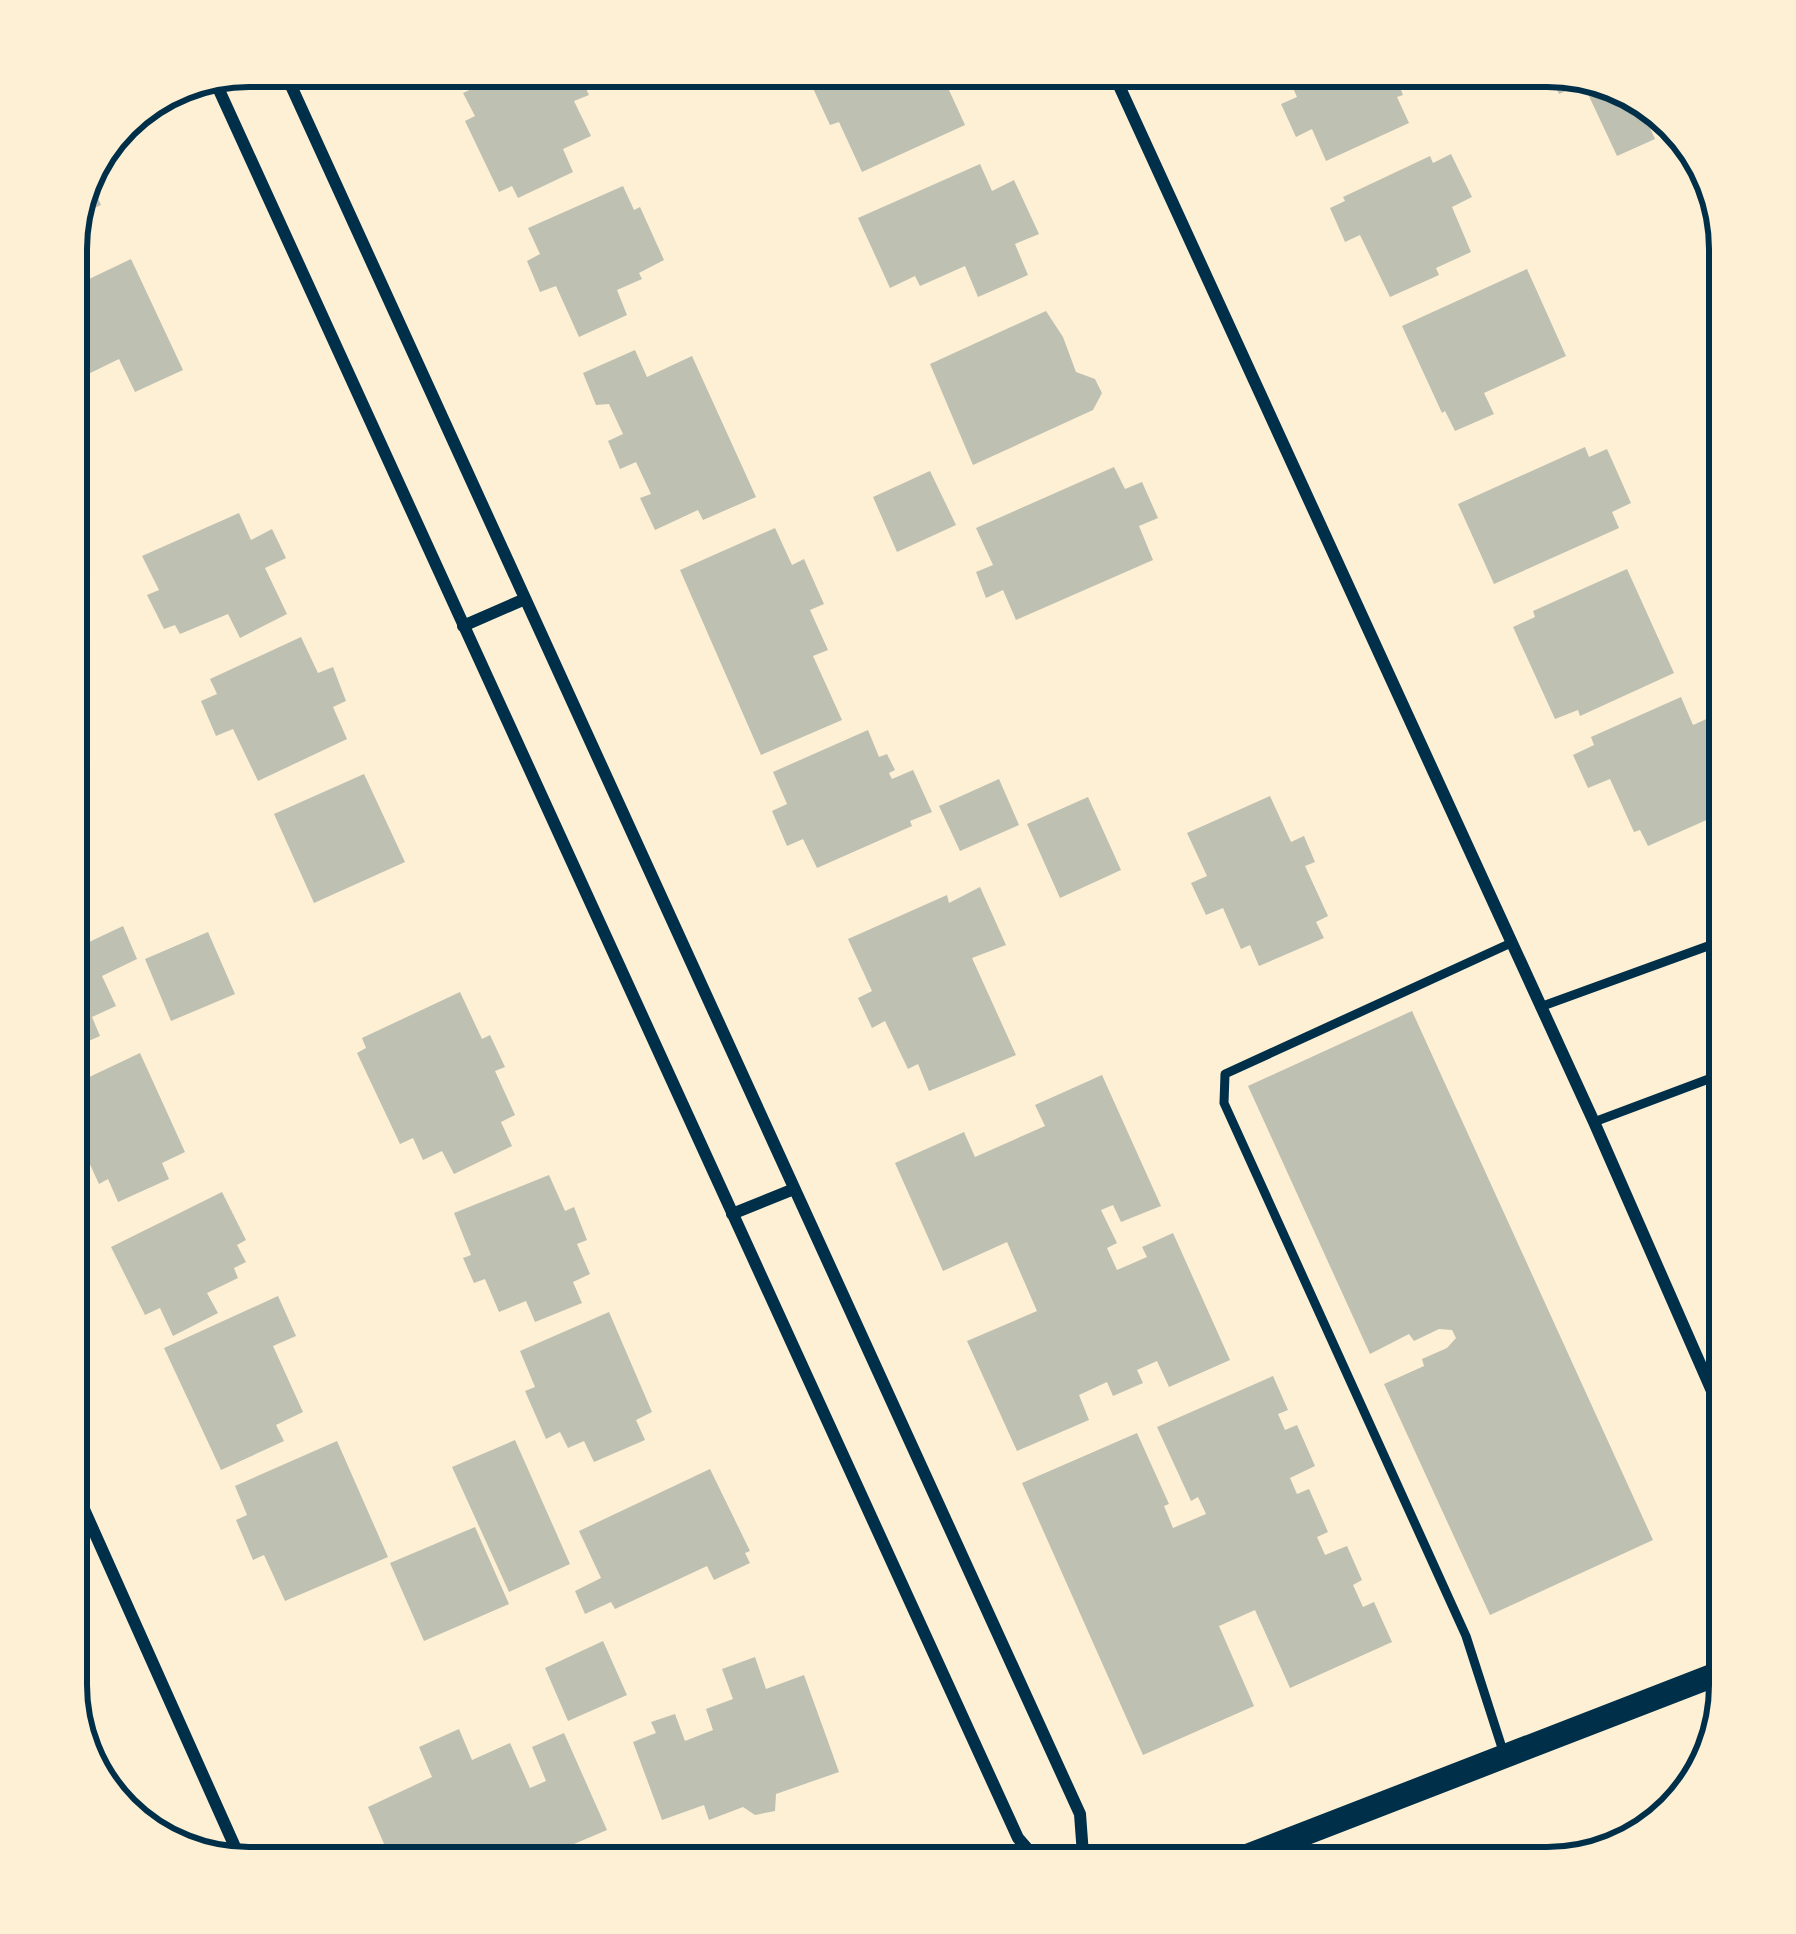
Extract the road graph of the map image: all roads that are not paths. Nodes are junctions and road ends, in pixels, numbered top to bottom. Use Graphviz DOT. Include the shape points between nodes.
graph roads {
  1 [pos="292,87"];
  2 [pos="1120,87"];
  3 [pos="219,90"];
  4 [pos="525,599"];
  5 [pos="463,626"];
  6 [pos="1511,943"];
  7 [pos="1709,946"];
  8 [pos="1540,1007"];
  9 [pos="1709,1079"];
  10 [pos="1594,1122"];
  11 [pos="794,1189"];
  12 [pos="732,1214"];
  13 [pos="1709,1384"];
  14 [pos="87,1515"];
  15 [pos="1709,1678"];
  16 [pos="1506,1759"];
  17 [pos="235,1846"];
  18 [pos="1026,1847"];
  19 [pos="1082,1847"];
  20 [pos="1272,1847"];
  1 -- 4 [label="street"];
  2 -- 6 [label="street"];
  3 -- 5 [label="street"];
  4 -- 5 [label="street"];
  4 -- 11 [label="street"];
  5 -- 12 [label="street"];
  6 -- 8 [label="street"];
  6 -- 16 [label="lane" via="1225,1074 1224,1103 1466,1636"];
  7 -- 8 [label="lane"];
  8 -- 10 [label="street"];
  9 -- 10 [label="lane"];
  10 -- 13 [label="street"];
  11 -- 12 [label="street"];
  11 -- 19 [label="street" via="1080,1814"];
  12 -- 18 [label="street"];
  14 -- 17 [label="street"];
  15 -- 16 [label="main road"];
  16 -- 20 [label="main road"];
}
